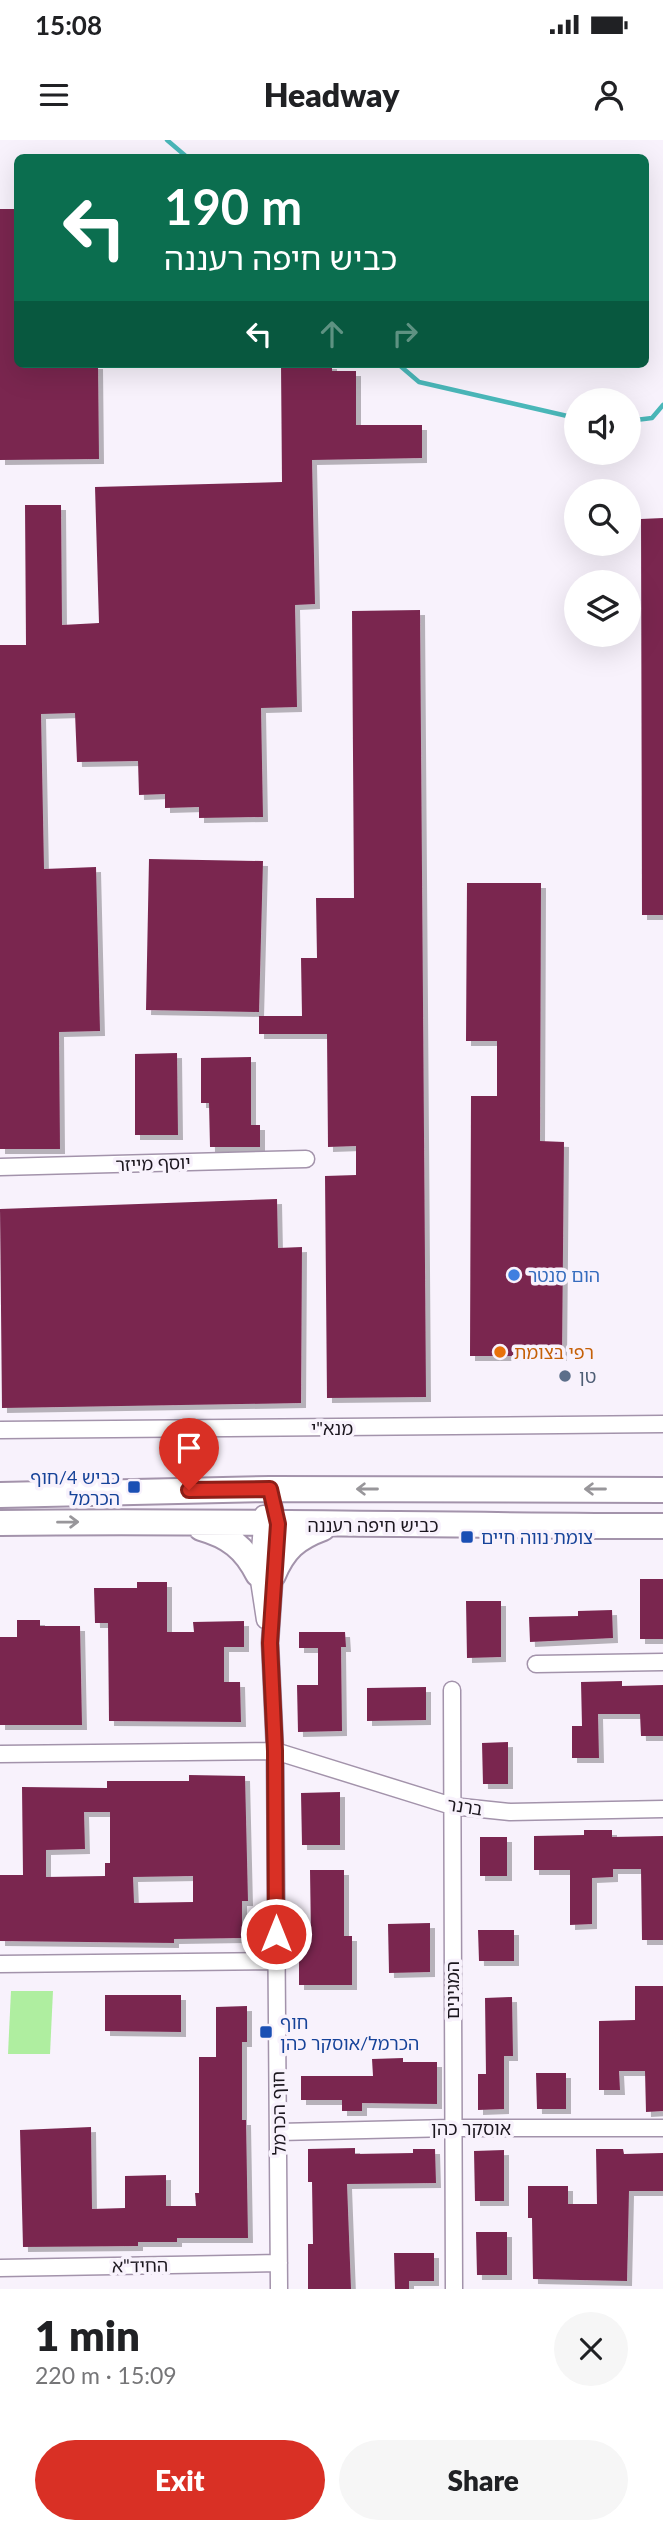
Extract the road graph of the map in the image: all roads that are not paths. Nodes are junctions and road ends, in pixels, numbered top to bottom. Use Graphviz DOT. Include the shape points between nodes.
graph roads {
  1 [pos="306,1159"];
  2 [pos="0,1167"];
  3 [pos="663,1424"];
  4 [pos="0,1430"];
  5 [pos="270,1489"];
  6 [pos="663,1490"];
  7 [pos="0,1495"];
  8 [pos="177,1521"];
  9 [pos="0,1523"];
  10 [pos="269,1524"];
  11 [pos="329,1525"];
  12 [pos="663,1526"];
  13 [pos="266,1574"];
  14 [pos="663,1661"];
  15 [pos="536,1664"];
  16 [pos="452,1690"];
  17 [pos="275,1751"];
  18 [pos="0,1754"];
  19 [pos="453,1806"];
  20 [pos="663,1809"];
  21 [pos="276,1961"];
  22 [pos="0,1964"];
  23 [pos="452,2128"];
  24 [pos="663,2128"];
  25 [pos="279,2132"];
  26 [pos="279,2263"];
  27 [pos="0,2268"];
  28 [pos="279,2289"];
  29 [pos="454,2289"];
  1 -- 2 [label="street, יוסף מייזר"];
  3 -- 4 [label="street, מנא\"י"];
  6 -- 5 [label="highway, כביש חיפה רעננה, one-way"];
  5 -- 7 [label="highway, כביש חיפה רעננה"];
  5 -- 10 [label="street, חוף הכרמל"];
  9 -- 8 [label="highway, כביש חיפה רעננה, one-way"];
  8 -- 10 [label="highway, כביש חיפה רעננה"];
  8 -- 13 [label="highway" via="238,1544"];
  10 -- 11 [label="highway, כביש חיפה רעננה"];
  10 -- 13 [label="street, חוף הכרמל"];
  11 -- 12 [label="highway, כביש חיפה רעננה"];
  11 -- 13 [label="highway" via="302,1535"];
  13 -- 17 [label="street, חוף הכרמל"];
  14 -- 15 [label="street"];
  16 -- 19 [label="street, המגינים"];
  17 -- 18 [label="street, ברנר"];
  17 -- 19 [label="street, ברנר"];
  17 -- 21 [label="street, חוף הכרמל"];
  19 -- 20 [label="street, ברנר" via="510,1812"];
  19 -- 23 [label="street, המגינים"];
  21 -- 22 [label="street"];
  21 -- 25 [label="street, חוף הכרמל"];
  23 -- 24 [label="street, אוסקר כהן"];
  23 -- 25 [label="street, אוסקר כהן"];
  23 -- 29 [label="street, המגינים"];
  25 -- 26 [label="street, חוף הכרמל"];
  26 -- 27 [label="street, החיד\"א"];
  26 -- 28 [label="street, חוף הכרמל"];
}
